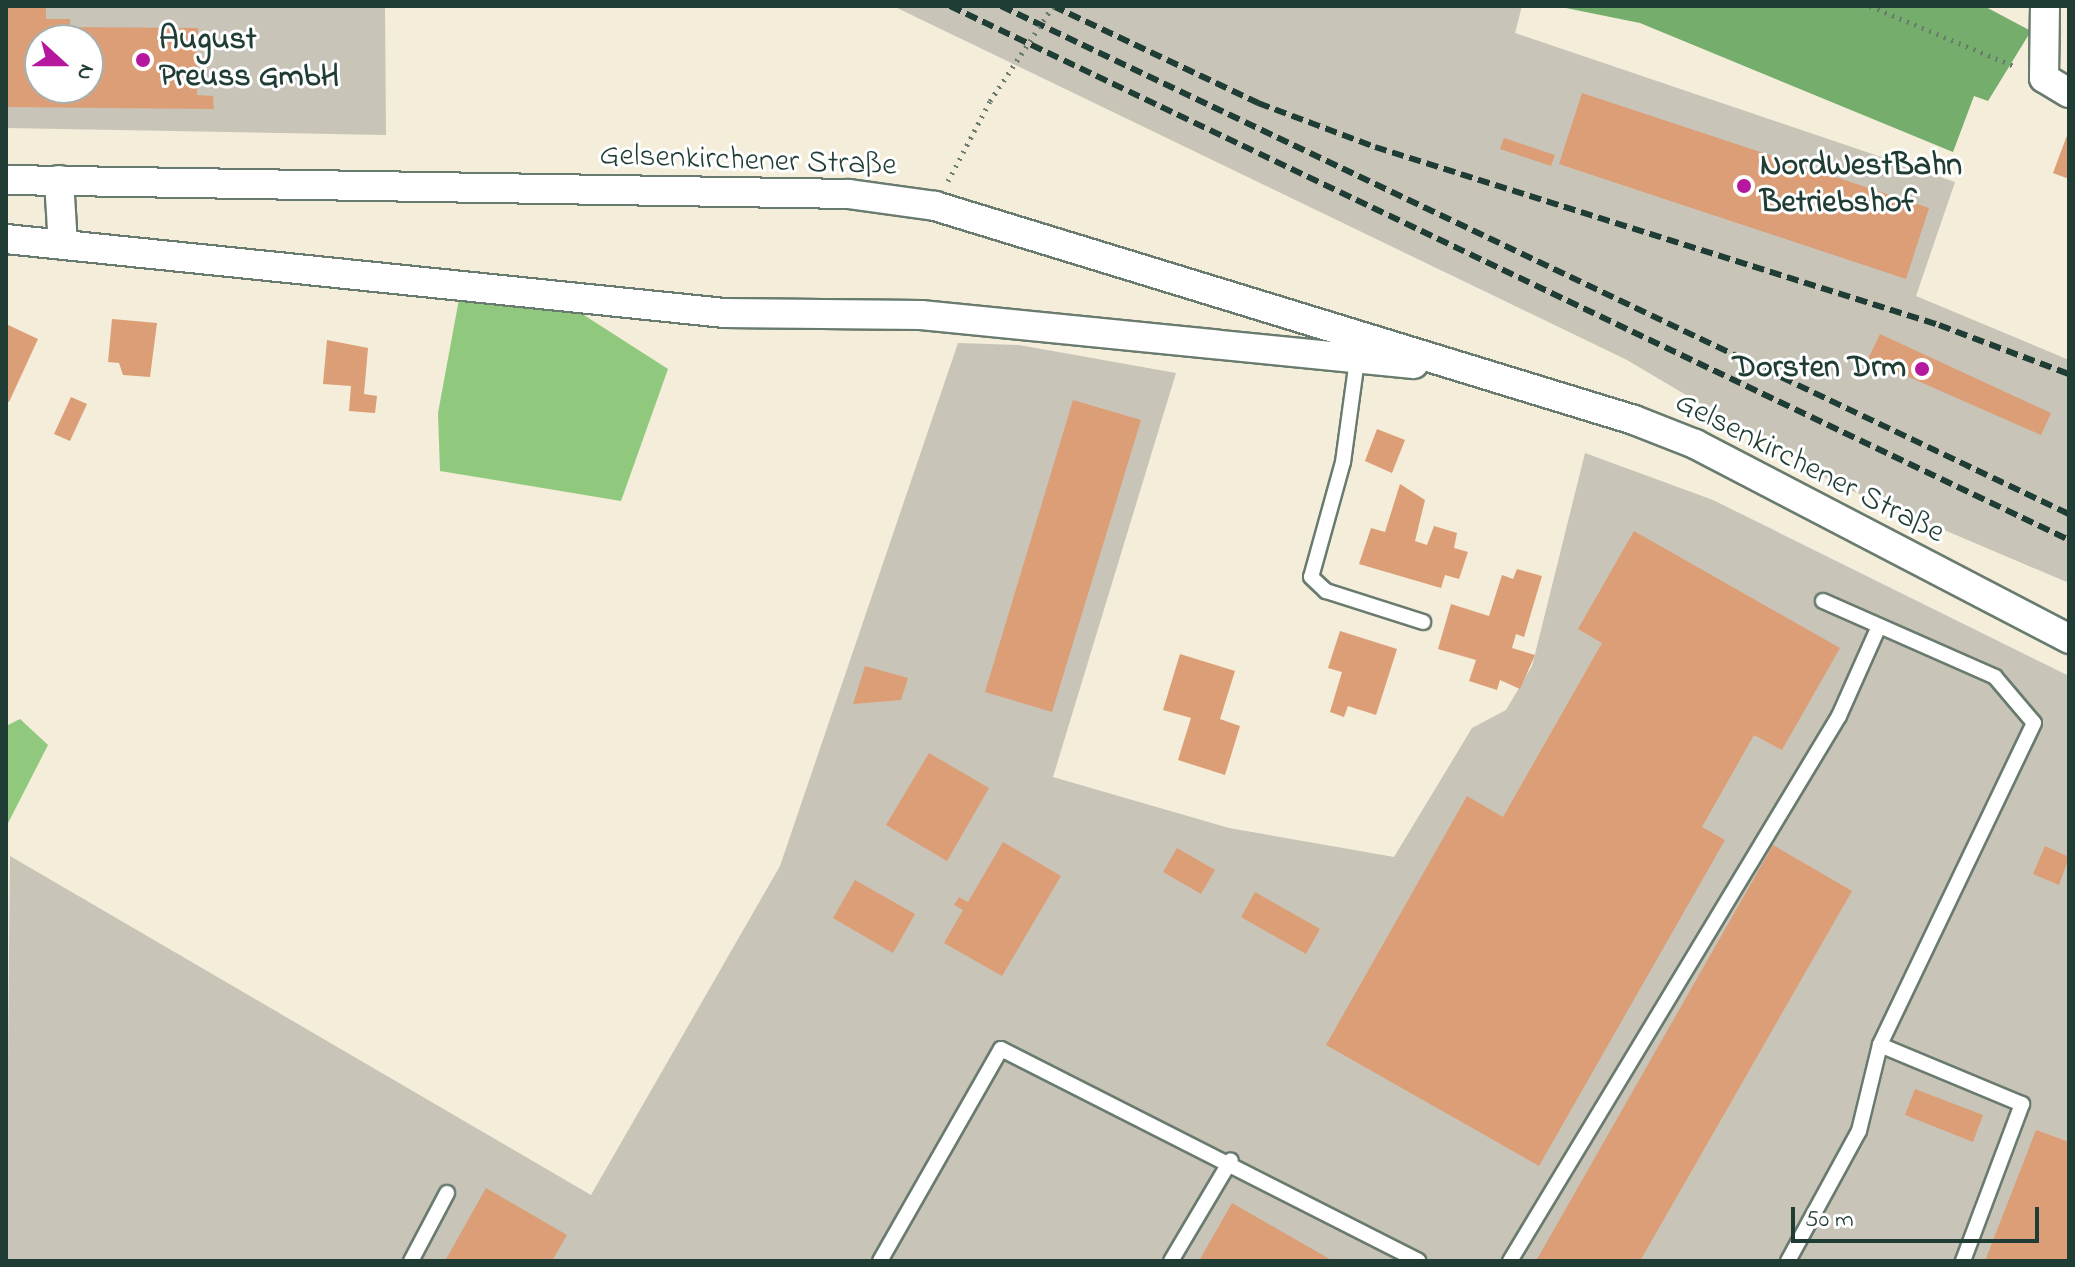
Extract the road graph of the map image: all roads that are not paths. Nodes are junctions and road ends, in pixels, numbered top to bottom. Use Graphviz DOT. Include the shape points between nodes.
graph roads {
  1 [pos="2045,6"];
  2 [pos="2069,93"];
  3 [pos="6,180"];
  4 [pos="59,180"];
  5 [pos="6,239"];
  6 [pos="63,245"];
  7 [pos="1357,360"];
  8 [pos="1463,367"];
  9 [pos="1823,601"];
  10 [pos="1423,622"];
  11 [pos="1879,626"];
  12 [pos="2069,639"];
  13 [pos="1880,1045"];
  14 [pos="1231,1160"];
  15 [pos="447,1193"];
  16 [pos="411,1261"];
  17 [pos="880,1261"];
  18 [pos="1171,1261"];
  19 [pos="1418,1261"];
  20 [pos="1510,1261"];
  21 [pos="1788,1261"];
  22 [pos="1963,1261"];
  1 -- 2 [label="street" via="2044,78"];
  3 -- 4 [label="street, Gelsenkirchener Straße"];
  4 -- 6 [label="street"];
  4 -- 8 [label="street, Gelsenkirchener Straße" via="849,194 935,206"];
  5 -- 6 [label="street, Gelsenkirchener Straße"];
  6 -- 7 [label="street, Gelsenkirchener Straße" via="724,313 936,316"];
  7 -- 8 [label="street, Gelsenkirchener Straße"];
  7 -- 10 [label="lane" via="1343,462 1311,577 1326,591"];
  8 -- 12 [label="street, Gelsenkirchener Straße" via="1695,444"];
  9 -- 11 [label="lane"];
  11 -- 13 [label="lane" via="1995,677 2034,723"];
  11 -- 20 [label="lane" via="1839,716"];
  13 -- 21 [label="lane" via="1859,1131"];
  13 -- 22 [label="lane" via="2022,1104"];
  14 -- 17 [label="lane" via="1001,1049"];
  14 -- 18 [label="lane"];
  14 -- 19 [label="lane"];
  15 -- 16 [label="lane"];
}
